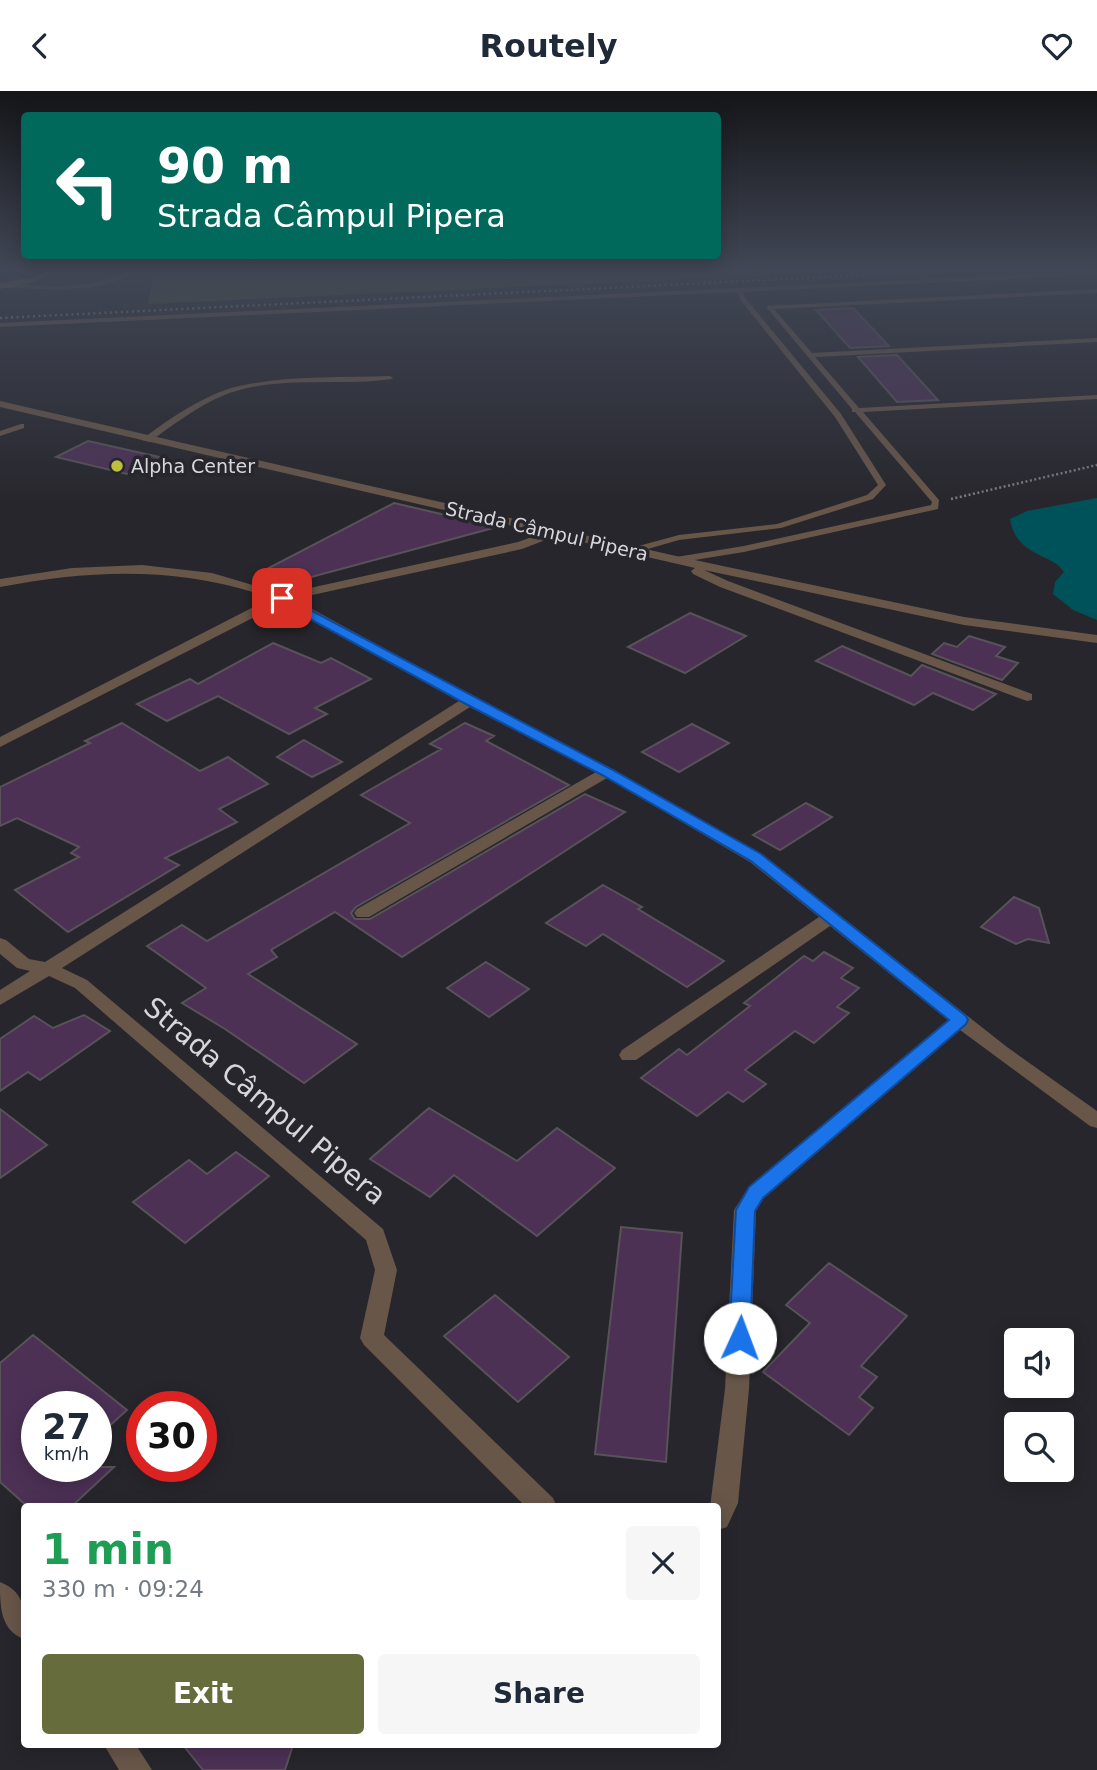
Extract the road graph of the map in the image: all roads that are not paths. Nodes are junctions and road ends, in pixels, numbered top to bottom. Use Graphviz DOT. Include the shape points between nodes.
graph roads {
  1 [pos="784,349"];
  2 [pos="805,349"];
  3 [pos="918,349"];
  4 [pos="810,355"];
  5 [pos="390,378"];
  6 [pos="1097,397"];
  7 [pos="0,404"];
  8 [pos="855,410"];
  9 [pos="21,426"];
  10 [pos="0,434"];
  11 [pos="146,440"];
  12 [pos="553,533"];
  13 [pos="634,551"];
  14 [pos="676,560"];
  15 [pos="0,583"];
  16 [pos="282,598"];
  17 [pos="1097,639"];
  18 [pos="1027,697"];
  19 [pos="469,701"];
  20 [pos="0,743"];
  21 [pos="607,772"];
  22 [pos="363,913"];
  23 [pos="831,917"];
  24 [pos="0,944"];
  25 [pos="50,969"];
  26 [pos="0,999"];
  27 [pos="960,1020"];
  28 [pos="629,1055"];
  29 [pos="1097,1121"];
  30 [pos="540,1503"];
  31 [pos="721,1512"];
  32 [pos="0,1595"];
  33 [pos="21,1622"];
  34 [pos="120,1748"];
  35 [pos="138,1770"];
  1 -- 13 [label="lane" via="838,416 883,485 870,497 778,526 680,538"];
  2 -- 4 [label="lane"];
  3 -- 4 [label="lane"];
  4 -- 8 [label="lane"];
  5 -- 11 [label="lane" via="233,390"];
  6 -- 8 [label="lane"];
  7 -- 11 [label="street, Strada Câmpul Pipera"];
  8 -- 14 [label="lane" via="936,502 935,507"];
  9 -- 10 [label="lane"];
  11 -- 12 [label="street, Strada Câmpul Pipera"];
  12 -- 13 [label="street, Strada Câmpul Pipera"];
  12 -- 16 [label="street" via="522,545"];
  13 -- 14 [label="street, Strada Câmpul Pipera"];
  14 -- 17 [label="street, Strada Câmpul Pipera" via="964,621"];
  14 -- 18 [label="street" via="724,584"];
  15 -- 16 [label="street" via="122,566 218,577"];
  16 -- 19 [label="street"];
  16 -- 20 [label="street"];
  19 -- 21 [label="street"];
  19 -- 25 [label="street"];
  21 -- 22 [label="street"];
  21 -- 23 [label="street" via="756,858"];
  23 -- 27 [label="street"];
  23 -- 28 [label="street"];
  24 -- 25 [label="street, Strada Câmpul Pipera" via="23,964"];
  25 -- 26 [label="street"];
  25 -- 30 [label="street, Strada Câmpul Pipera" via="81,983 375,1235 386,1270 372,1338"];
  27 -- 29 [label="street"];
  27 -- 31 [label="street" via="756,1193 746,1210 737,1388"];
  32 -- 33 [label="street"];
  34 -- 35 [label="street"];
}
